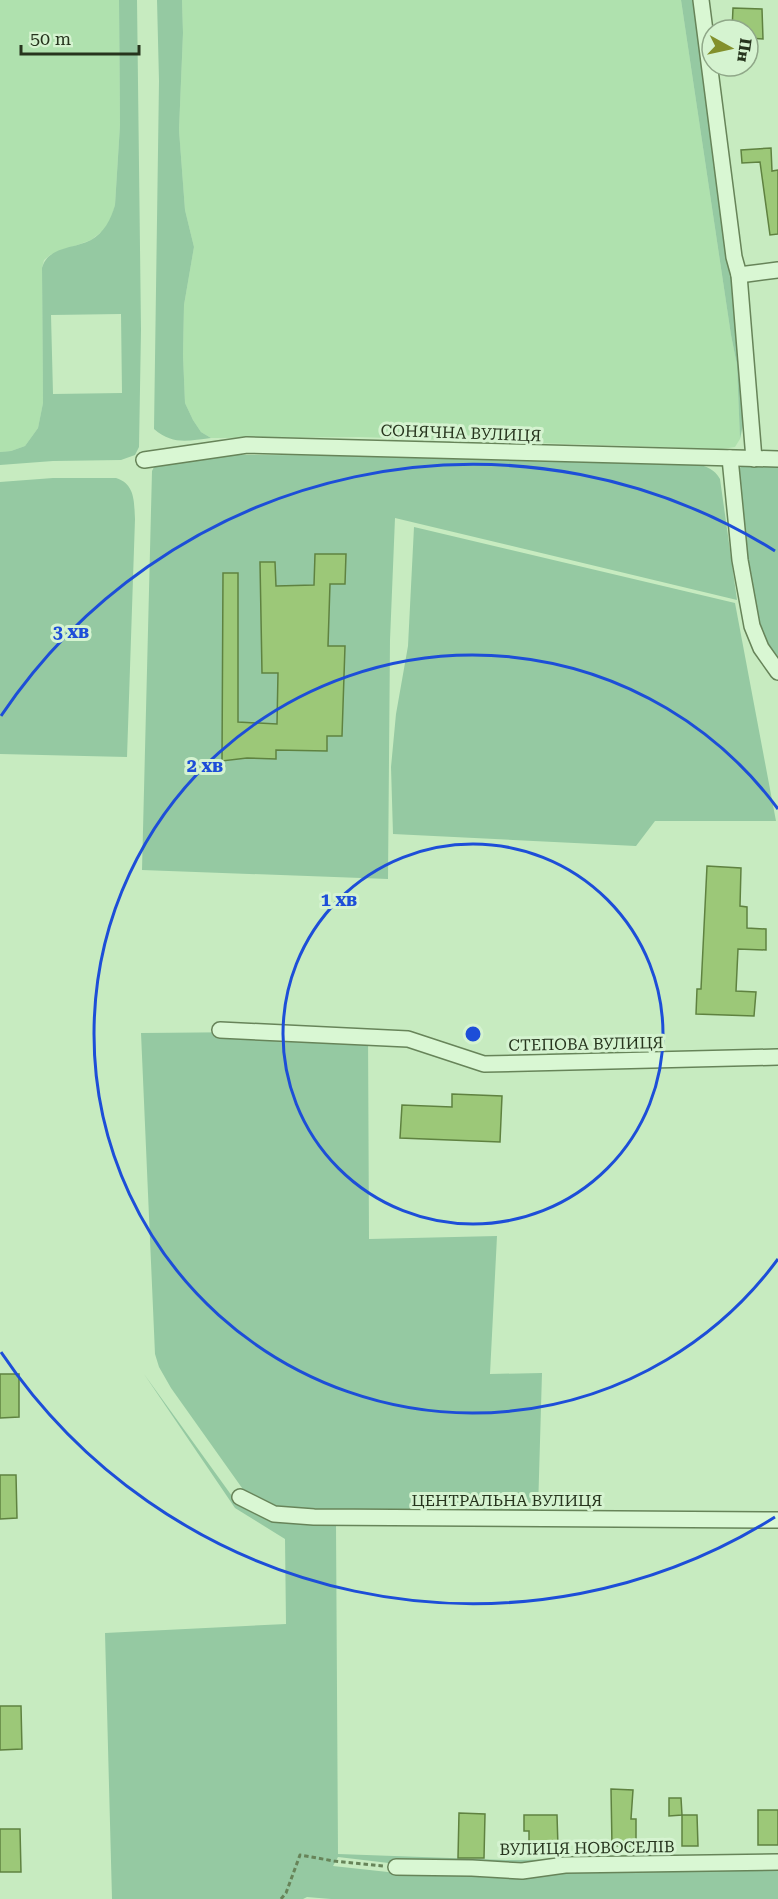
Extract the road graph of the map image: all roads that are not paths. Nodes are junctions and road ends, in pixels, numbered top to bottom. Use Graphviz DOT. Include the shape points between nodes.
graph roads {
  1 [pos="701,0"];
  2 [pos="778,270"];
  3 [pos="739,275"];
  4 [pos="730,458"];
  5 [pos="754,459"];
  6 [pos="778,459"];
  7 [pos="144,460"];
  8 [pos="778,672"];
  9 [pos="219,1030"];
  10 [pos="778,1058"];
  11 [pos="240,1497"];
  12 [pos="778,1521"];
  13 [pos="778,1862"];
  14 [pos="396,1867"];
  1 -- 3 [label="street"];
  2 -- 3 [label="street"];
  3 -- 5 [label="street"];
  4 -- 5 [label="street, СОНЯЧНА ВУЛИЦЯ"];
  4 -- 7 [label="street, СОНЯЧНА ВУЛИЦЯ" via="247,445"];
  4 -- 8 [label="street" via="740,560 752,626 760,648"];
  5 -- 6 [label="street, СОНЯЧНА ВУЛИЦЯ"];
  9 -- 10 [label="street, СТЕПОВА ВУЛИЦЯ" via="408,1039 484,1064"];
  11 -- 12 [label="street, ЦЕНТРАЛЬНА ВУЛИЦЯ" via="273,1514 314,1517"];
  13 -- 14 [label="street, ВУЛИЦЯ НОВОСЕЛІВ" via="565,1865 522,1871"];
}
